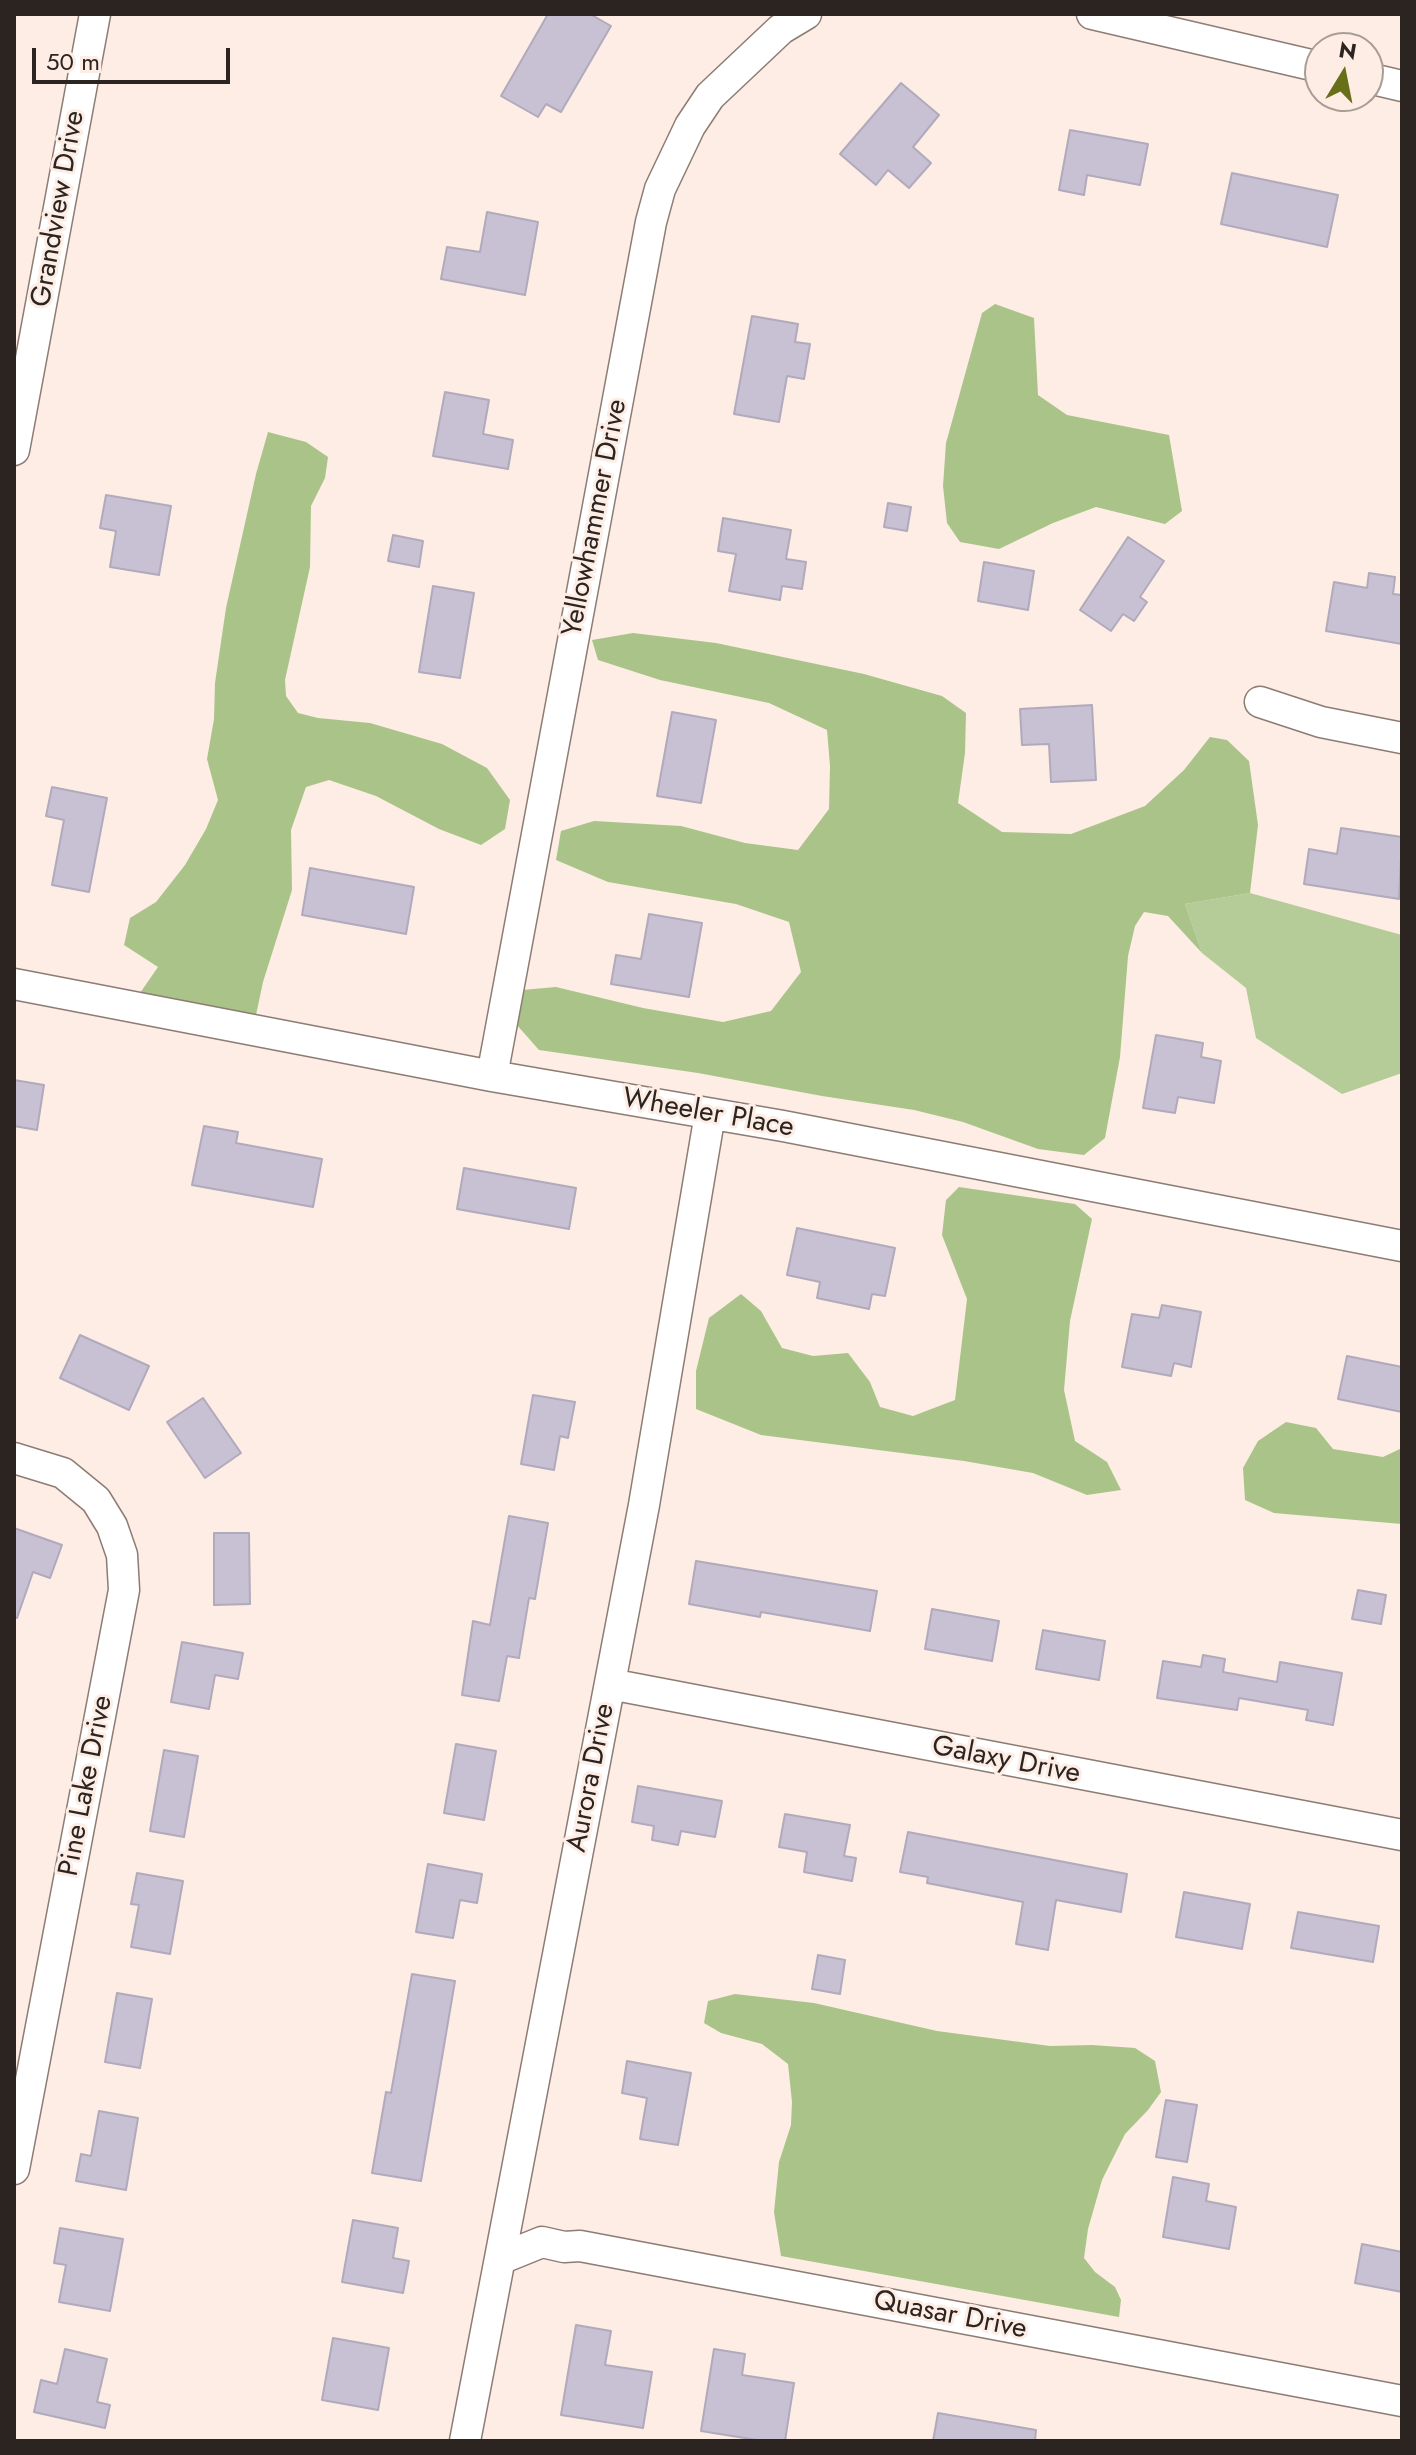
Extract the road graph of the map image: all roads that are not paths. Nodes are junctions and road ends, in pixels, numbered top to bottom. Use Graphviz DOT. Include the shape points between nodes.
graph roads {
  1 [pos="95,14"];
  2 [pos="806,14"];
  3 [pos="1092,14"];
  4 [pos="1304,63"];
  5 [pos="14,450"];
  6 [pos="1260,702"];
  7 [pos="1402,738"];
  8 [pos="14,984"];
  9 [pos="492,1076"];
  10 [pos="710,1114"];
  11 [pos="1402,1246"];
  12 [pos="14,1458"];
  13 [pos="610,1684"];
  14 [pos="1402,1835"];
  15 [pos="27,2026"];
  16 [pos="14,2169"];
  17 [pos="500,2259"];
  18 [pos="1402,2401"];
  19 [pos="465,2441"];
  1 -- 5 [label="street, Grandview Drive"];
  2 -- 9 [label="street, Yellowhammer Drive" via="781,29 710,96 660,189"];
  3 -- 4 [label="street"];
  6 -- 7 [label="street" via="1321,722"];
  8 -- 9 [label="street, Wheeler Place"];
  9 -- 10 [label="street, Wheeler Place"];
  10 -- 11 [label="street, Wheeler Place"];
  10 -- 13 [label="street, Aurora Drive"];
  12 -- 15 [label="street, Pine Lake Drive" via="63,1473 96,1500 122,1555 124,1590"];
  13 -- 14 [label="street, Galaxy Drive"];
  13 -- 17 [label="street, Aurora Drive"];
  15 -- 16 [label="street, Pine Lake Drive"];
  17 -- 18 [label="street, Quasar Drive" via="542,2242 580,2246"];
  17 -- 19 [label="street, Aurora Drive"];
}
